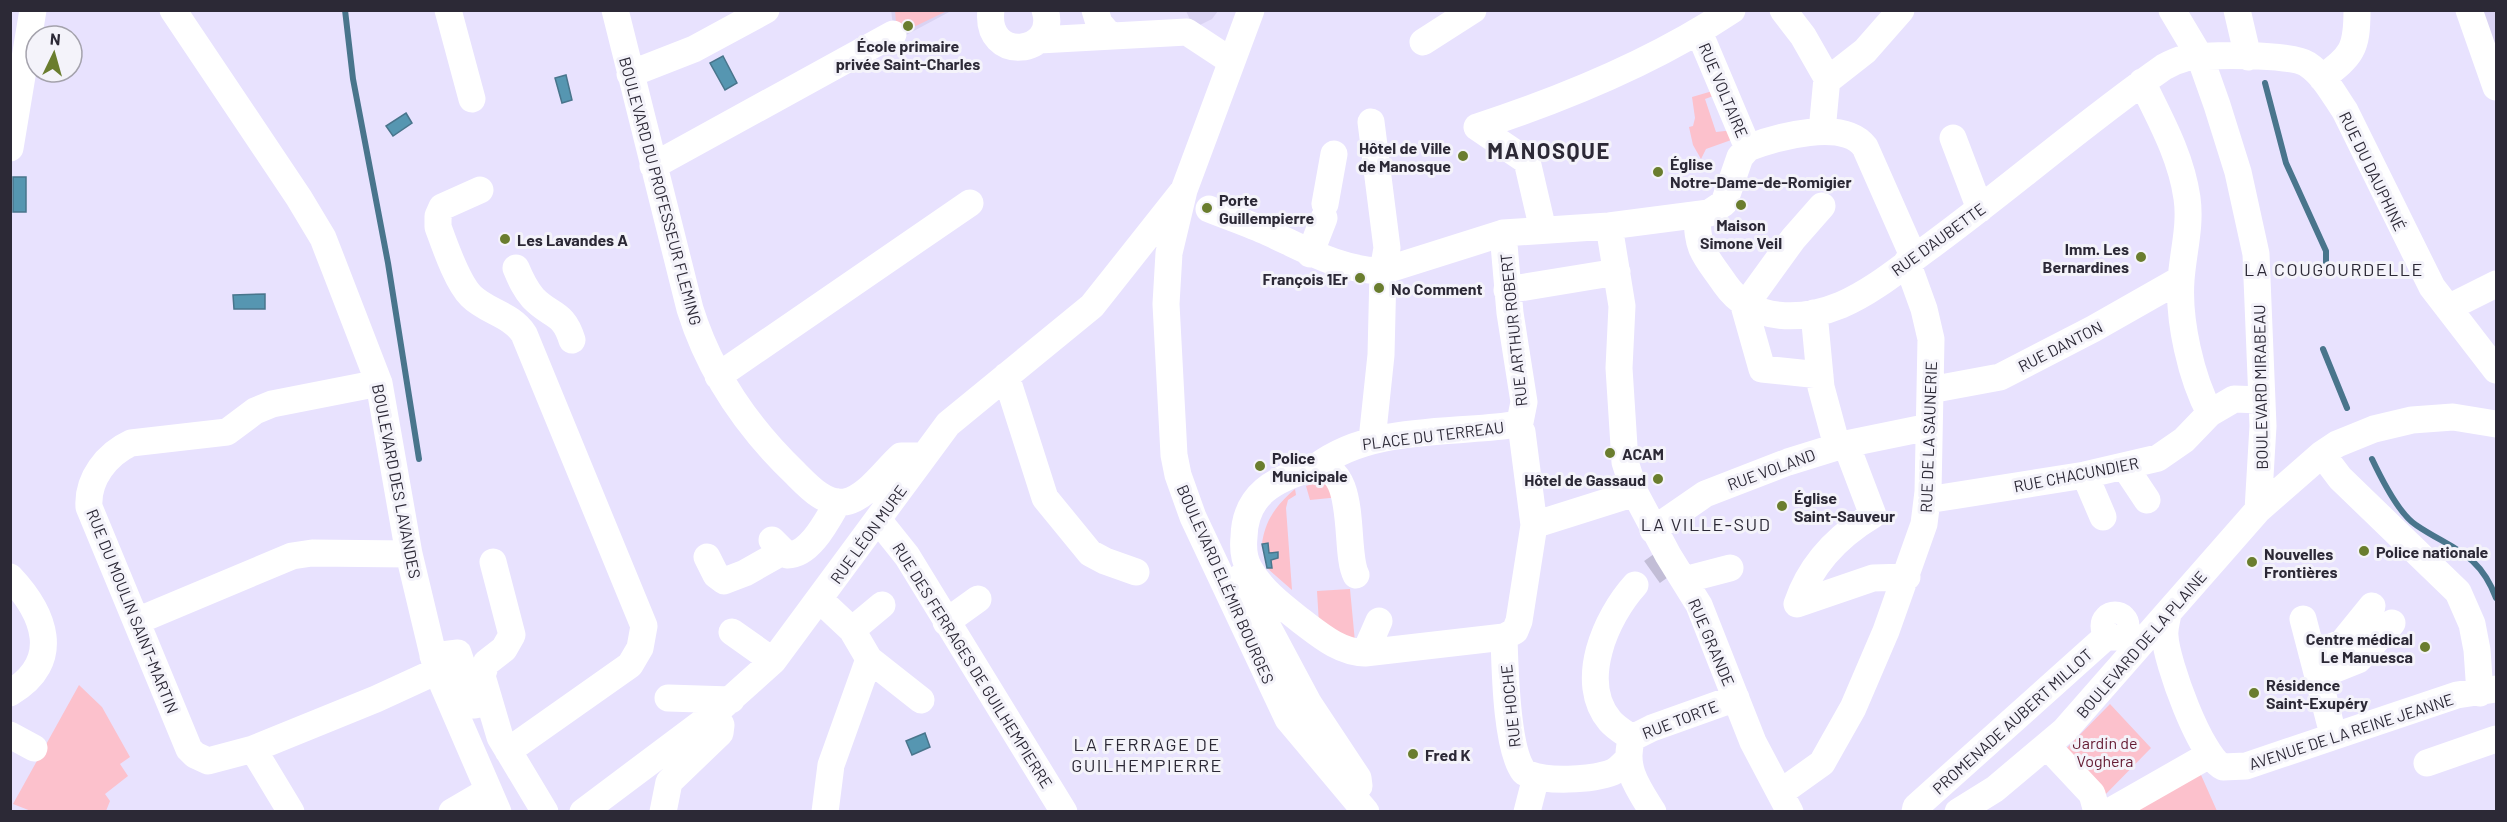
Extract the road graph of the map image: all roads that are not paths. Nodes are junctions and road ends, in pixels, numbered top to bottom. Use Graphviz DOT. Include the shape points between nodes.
graph roads {
  1 [pos="33,10"];
  2 [pos="173,10"];
  3 [pos="447,10"];
  4 [pos="615,10"];
  5 [pos="766,10"];
  6 [pos="991,10"];
  7 [pos="1046,10"];
  8 [pos="1095,10"];
  9 [pos="1251,10"];
  10 [pos="1473,10"];
  11 [pos="1732,10"];
  12 [pos="1783,10"];
  13 [pos="1901,10"];
  14 [pos="2172,10"];
  15 [pos="2236,10"];
  16 [pos="2357,10"];
  17 [pos="2469,10"];
  18 [pos="1180,21"];
  19 [pos="1700,32"];
  20 [pos="893,34"];
  21 [pos="1110,36"];
  22 [pos="1049,39"];
  23 [pos="1423,42"];
  24 [pos="2200,57"];
  25 [pos="2260,57"];
  26 [pos="1231,61"];
  27 [pos="630,74"];
  28 [pos="2322,78"];
  29 [pos="1828,80"];
  30 [pos="2142,82"];
  31 [pos="2496,87"];
  32 [pos="472,99"];
  33 [pos="1371,122"];
  34 [pos="1822,131"];
  35 [pos="1953,138"];
  36 [pos="10,148"];
  37 [pos="1748,148"];
  38 [pos="1334,154"];
  39 [pos="653,166"];
  40 [pos="480,190"];
  41 [pos="1195,202"];
  42 [pos="970,204"];
  43 [pos="1822,206"];
  44 [pos="1980,209"];
  45 [pos="1697,215"];
  46 [pos="1159,224"];
  47 [pos="1609,226"];
  48 [pos="1543,231"];
  49 [pos="1503,233"];
  50 [pos="1169,253"];
  51 [pos="1310,254"];
  52 [pos="1911,260"];
  53 [pos="516,268"];
  54 [pos="1383,271"];
  55 [pos="1617,272"];
  56 [pos="2181,279"];
  57 [pos="2496,284"];
  58 [pos="1166,289"];
  59 [pos="1508,290"];
  60 [pos="1744,303"];
  61 [pos="1092,306"];
  62 [pos="2448,308"];
  63 [pos="1814,313"];
  64 [pos="533,356"];
  65 [pos="2496,370"];
  66 [pos="1006,375"];
  67 [pos="1820,375"];
  68 [pos="718,376"];
  69 [pos="379,383"];
  70 [pos="1930,390"];
  71 [pos="2262,400"];
  72 [pos="2210,413"];
  73 [pos="2496,424"];
  74 [pos="1519,427"];
  75 [pos="1929,427"];
  76 [pos="1372,440"];
  77 [pos="1841,445"];
  78 [pos="2322,454"];
  79 [pos="924,456"];
  80 [pos="2124,459"];
  81 [pos="2262,465"];
  82 [pos="1316,467"];
  83 [pos="1178,475"];
  84 [pos="2085,475"];
  85 [pos="1635,493"];
  86 [pos="1927,500"];
  87 [pos="2147,500"];
  88 [pos="838,502"];
  89 [pos="2258,510"];
  90 [pos="2103,517"];
  91 [pos="879,521"];
  92 [pos="1534,525"];
  93 [pos="1653,530"];
  94 [pos="409,554"];
  95 [pos="707,557"];
  96 [pos="493,562"];
  97 [pos="1730,568"];
  98 [pos="1242,570"];
  99 [pos="1136,572"];
  100 [pos="1659,572"];
  101 [pos="1356,575"];
  102 [pos="10,577"];
  103 [pos="1907,577"];
  104 [pos="978,599"];
  105 [pos="820,600"];
  106 [pos="2372,606"];
  107 [pos="2168,613"];
  108 [pos="2303,619"];
  109 [pos="137,621"];
  110 [pos="1379,621"];
  111 [pos="946,622"];
  112 [pos="2392,623"];
  113 [pos="732,632"];
  114 [pos="2108,635"];
  115 [pos="1504,637"];
  116 [pos="1365,653"];
  117 [pos="868,659"];
  118 [pos="773,661"];
  119 [pos="435,663"];
  120 [pos="2315,665"];
  121 [pos="2175,672"];
  122 [pos="2105,686"];
  123 [pos="10,693"];
  124 [pos="2491,697"];
  125 [pos="668,698"];
  126 [pos="1736,698"];
  127 [pos="921,700"];
  128 [pos="723,707"];
  129 [pos="2333,734"];
  130 [pos="2496,739"];
  131 [pos="2048,747"];
  132 [pos="2205,747"];
  133 [pos="253,749"];
  134 [pos="507,751"];
  135 [pos="1630,757"];
  136 [pos="2427,763"];
  137 [pos="2171,768"];
  138 [pos="1530,775"];
  139 [pos="493,801"];
  140 [pos="1785,802"];
  141 [pos="1363,808"];
  142 [pos="1913,810"];
  143 [pos="291,812"];
  144 [pos="452,812"];
  145 [pos="511,812"];
  146 [pos="545,812"];
  147 [pos="583,812"];
  148 [pos="663,812"];
  149 [pos="825,812"];
  150 [pos="1064,812"];
  151 [pos="1527,812"];
  152 [pos="1653,812"];
  153 [pos="1958,812"];
  154 [pos="2097,812"];
  155 [pos="2109,812"];
  1 -- 36 [label="street"];
  2 -- 69 [label="street, BOULEVARD DES LAVANDES" via="323,238"];
  3 -- 32 [label="street"];
  4 -- 27 [label="street, BOULEVARD DU PROFESSEUR FLEMING"];
  5 -- 27 [label="street" via="693,49"];
  6 -- 22 [label="street" via="991,29 1004,44 1022,48"];
  7 -- 22 [label="street"];
  8 -- 21 [label="street" via="1099,23"];
  9 -- 26 [label="street"];
  10 -- 23 [label="street"];
  11 -- 19 [label="street"];
  12 -- 29 [label="street"];
  13 -- 29 [label="street" via="1865,51"];
  14 -- 24 [label="street, BOULEVARD MIRABEAU"];
  15 -- 25 [label="street"];
  16 -- 28 [label="street" via="2352,52"];
  17 -- 31 [label="street"];
  18 -- 21 [label="street"];
  18 -- 26 [label="street"];
  19 -- 37 [label="street, RUE VOLTAIRE"];
  19 -- 48 [label="street" via="1596,84 1477,127 1527,161"];
  20 -- 39 [label="street"];
  21 -- 22 [label="street"];
  24 -- 25 [label="street, RUE DU DAUPHINÉ"];
  24 -- 30 [label="street, RUE D'AUBETTE" via="2176,61"];
  24 -- 71 [label="street, BOULEVARD MIRABEAU" via="2238,172 2256,254"];
  25 -- 28 [label="street, RUE DU DAUPHINÉ" via="2302,61"];
  26 -- 41 [label="street"];
  27 -- 39 [label="street, BOULEVARD DU PROFESSEUR FLEMING"];
  28 -- 62 [label="street, RUE DU DAUPHINÉ" via="2345,111 2414,256"];
  29 -- 34 [label="street"];
  30 -- 44 [label="street, RUE D'AUBETTE"];
  30 -- 56 [label="street" via="2175,153 2187,196 2188,234"];
  33 -- 54 [label="street" via="1387,241"];
  34 -- 37 [label="street"];
  34 -- 52 [label="street" via="1848,135 1862,143"];
  35 -- 44 [label="street"];
  37 -- 45 [label="street" via="1740,157 1723,205"];
  38 -- 51 [label="street" via="1324,211"];
  39 -- 68 [label="street, BOULEVARD DU PROFESSEUR FLEMING" via="690,309"];
  40 -- 64 [label="street" via="442,207 438,227 465,289 478,302 515,323"];
  41 -- 46 [label="street"];
  41 -- 50 [label="street, BOULEVARD ELÉMIR BOURGES"];
  41 -- 51 [label="street"];
  42 -- 68 [label="street"];
  43 -- 60 [label="street"];
  44 -- 52 [label="street, RUE D'AUBETTE"];
  45 -- 47 [label="street"];
  45 -- 60 [label="street, RUE D'AUBETTE" via="1699,246 1728,288"];
  46 -- 50 [label="street"];
  46 -- 61 [label="street, RUE LÉON MURE"];
  47 -- 48 [label="street"];
  47 -- 55 [label="street, RUE GRANDE"];
  48 -- 49 [label="street"];
  49 -- 54 [label="street"];
  49 -- 59 [label="street, RUE ARTHUR ROBERT"];
  50 -- 58 [label="street, BOULEVARD ELÉMIR BOURGES"];
  51 -- 54 [label="street"];
  52 -- 63 [label="street, RUE D'AUBETTE" via="1851,300"];
  52 -- 70 [label="street, RUE DE LA SAUNERIE" via="1929,328"];
  53 -- 64 [label="street" via="523,286 535,300 566,323 567,342"];
  54 -- 76 [label="street" via="1381,354"];
  55 -- 59 [label="street"];
  55 -- 85 [label="street, RUE GRANDE" via="1622,306 1619,357 1625,462"];
  56 -- 70 [label="street, RUE DANTON" via="2000,377"];
  56 -- 72 [label="street" via="2193,375"];
  57 -- 62 [label="street"];
  58 -- 61 [label="street" via="1155,278 1143,276"];
  58 -- 83 [label="street, BOULEVARD ELÉMIR BOURGES"];
  59 -- 74 [label="street, RUE ARTHUR ROBERT" via="1524,402"];
  60 -- 63 [label="street, RUE D'AUBETTE" via="1776,315"];
  60 -- 67 [label="street" via="1762,369"];
  61 -- 66 [label="street, RUE LÉON MURE"];
  62 -- 65 [label="street, RUE DU DAUPHINÉ"];
  63 -- 67 [label="street"];
  64 -- 134 [label="street" via="643,617 644,634 630,665"];
  66 -- 79 [label="street, RUE LÉON MURE" via="948,424"];
  66 -- 99 [label="street" via="1045,498 1090,553"];
  67 -- 77 [label="street"];
  68 -- 88 [label="street, BOULEVARD DU PROFESSEUR FLEMING" via="776,455 821,495"];
  69 -- 94 [label="street, BOULEVARD DES LAVANDES"];
  69 -- 109 [label="street, RUE DU MOULIN SAINT-MARTIN" via="272,404 223,434 136,442 113,454 94,480 89,507"];
  70 -- 75 [label="street, RUE DE LA SAUNERIE"];
  71 -- 72 [label="street, RUE CHACUNDIER" via="2234,399"];
  71 -- 81 [label="street, BOULEVARD MIRABEAU"];
  72 -- 80 [label="street, RUE CHACUNDIER" via="2168,453"];
  73 -- 78 [label="street" via="2432,417 2374,429"];
  74 -- 76 [label="street, PLACE DU TERREAU"];
  74 -- 92 [label="street, PLACE DU TERREAU"];
  75 -- 77 [label="street, RUE VOLAND"];
  75 -- 86 [label="street, RUE DE LA SAUNERIE"];
  76 -- 82 [label="street, PLACE DU TERREAU" via="1333,455"];
  77 -- 93 [label="street, RUE VOLAND" via="1705,494"];
  77 -- 103 [label="street" via="1873,515 1828,550 1804,584 1797,604 1874,578"];
  78 -- 81 [label="street" via="2280,466"];
  78 -- 89 [label="street, BOULEVARD DE LA PLAINE"];
  78 -- 124 [label="street" via="2340,478 2458,592 2472,624"];
  79 -- 88 [label="street" via="902,456 859,496"];
  79 -- 91 [label="street, RUE LÉON MURE"];
  80 -- 84 [label="street, RUE CHACUNDIER"];
  80 -- 87 [label="street"];
  81 -- 89 [label="street, BOULEVARD MIRABEAU"];
  82 -- 98 [label="street, PLACE DU TERREAU" via="1277,480 1256,497 1244,528"];
  82 -- 101 [label="street" via="1333,474 1344,489"];
  83 -- 98 [label="street" via="1194,491"];
  83 -- 141 [label="street, BOULEVARD ELÉMIR BOURGES" via="1194,520 1288,719"];
  84 -- 86 [label="street, RUE CHACUNDIER"];
  84 -- 90 [label="street"];
  85 -- 92 [label="street"];
  85 -- 93 [label="street, RUE GRANDE"];
  86 -- 103 [label="street, RUE DE LA SAUNERIE" via="1924,524"];
  88 -- 95 [label="street" via="804,549 791,556 777,546 745,573 724,580 716,575"];
  89 -- 107 [label="street, BOULEVARD DE LA PLAINE"];
  91 -- 105 [label="street, RUE LÉON MURE"];
  91 -- 111 [label="street, RUE DES FERRAGES DE GUILHEMPIERRE" via="916,552"];
  92 -- 115 [label="street, PLACE DU TERREAU" via="1518,625"];
  93 -- 100 [label="street, RUE GRANDE"];
  94 -- 109 [label="street" via="292,556"];
  94 -- 119 [label="street, BOULEVARD DES LAVANDES"];
  96 -- 134 [label="street" via="512,635 504,649 486,663 482,676"];
  97 -- 100 [label="street"];
  98 -- 116 [label="street" via="1317,633 1342,649"];
  98 -- 141 [label="street" via="1309,704 1358,778"];
  100 -- 126 [label="street, RUE GRANDE" via="1699,605"];
  100 -- 135 [label="street" via="1611,618 1596,679 1600,702"];
  102 -- 123 [label="street" via="33,604 44,642 33,673"];
  103 -- 140 [label="street, RUE DE LA SAUNERIE" via="1853,708 1826,757 1823,776"];
  104 -- 111 [label="street"];
  105 -- 117 [label="street" via="859,616"];
  105 -- 118 [label="street, RUE LÉON MURE"];
  106 -- 120 [label="street" via="2342,643"];
  107 -- 121 [label="street" via="2165,636"];
  107 -- 122 [label="street, BOULEVARD DE LA PLAINE"];
  108 -- 120 [label="street"];
  109 -- 133 [label="street, RUE DU MOULIN SAINT-MARTIN" via="191,752 208,761"];
  110 -- 116 [label="street"];
  111 -- 150 [label="street, RUE DES FERRAGES DE GUILHEMPIERRE"];
  112 -- 120 [label="street" via="2358,660"];
  113 -- 118 [label="street"];
  114 -- 142 [label="street, PROMENADE AUBERT MILLOT"];
  115 -- 116 [label="street"];
  115 -- 138 [label="street, RUE HOCHE" via="1515,753"];
  117 -- 127 [label="street"];
  117 -- 149 [label="street" via="831,765"];
  118 -- 128 [label="street, RUE LÉON MURE"];
  119 -- 133 [label="street, RUE DU MOULIN SAINT-MARTIN" via="376,699"];
  119 -- 139 [label="street, BOULEVARD DES LAVANDES"];
  119 -- 145 [label="street" via="458,653 477,711 506,778 503,797"];
  120 -- 129 [label="street"];
  121 -- 122 [label="street" via="2138,664"];
  121 -- 132 [label="street"];
  122 -- 131 [label="street, BOULEVARD DE LA PLAINE"];
  124 -- 129 [label="street, AVENUE DE LA REINE JEANNE" via="2457,695"];
  125 -- 128 [label="street"];
  126 -- 135 [label="street, RUE TORTE" via="1652,728"];
  126 -- 140 [label="street, RUE GRANDE" via="1753,742"];
  128 -- 147 [label="street, RUE LÉON MURE"];
  128 -- 148 [label="street" via="720,733 671,779 665,790"];
  129 -- 132 [label="street, AVENUE DE LA REINE JEANNE" via="2239,768 2219,765"];
  130 -- 136 [label="street"];
  131 -- 153 [label="street, BOULEVARD DE LA PLAINE" via="1995,789"];
  131 -- 154 [label="street" via="2092,794"];
  132 -- 137 [label="street"];
  132 -- 155 [label="street"];
  133 -- 143 [label="street"];
  134 -- 146 [label="street"];
  135 -- 138 [label="street, RUE TORTE" via="1617,769 1603,774 1564,778"];
  135 -- 152 [label="street"];
  138 -- 151 [label="street"];
  139 -- 144 [label="street"];
}
